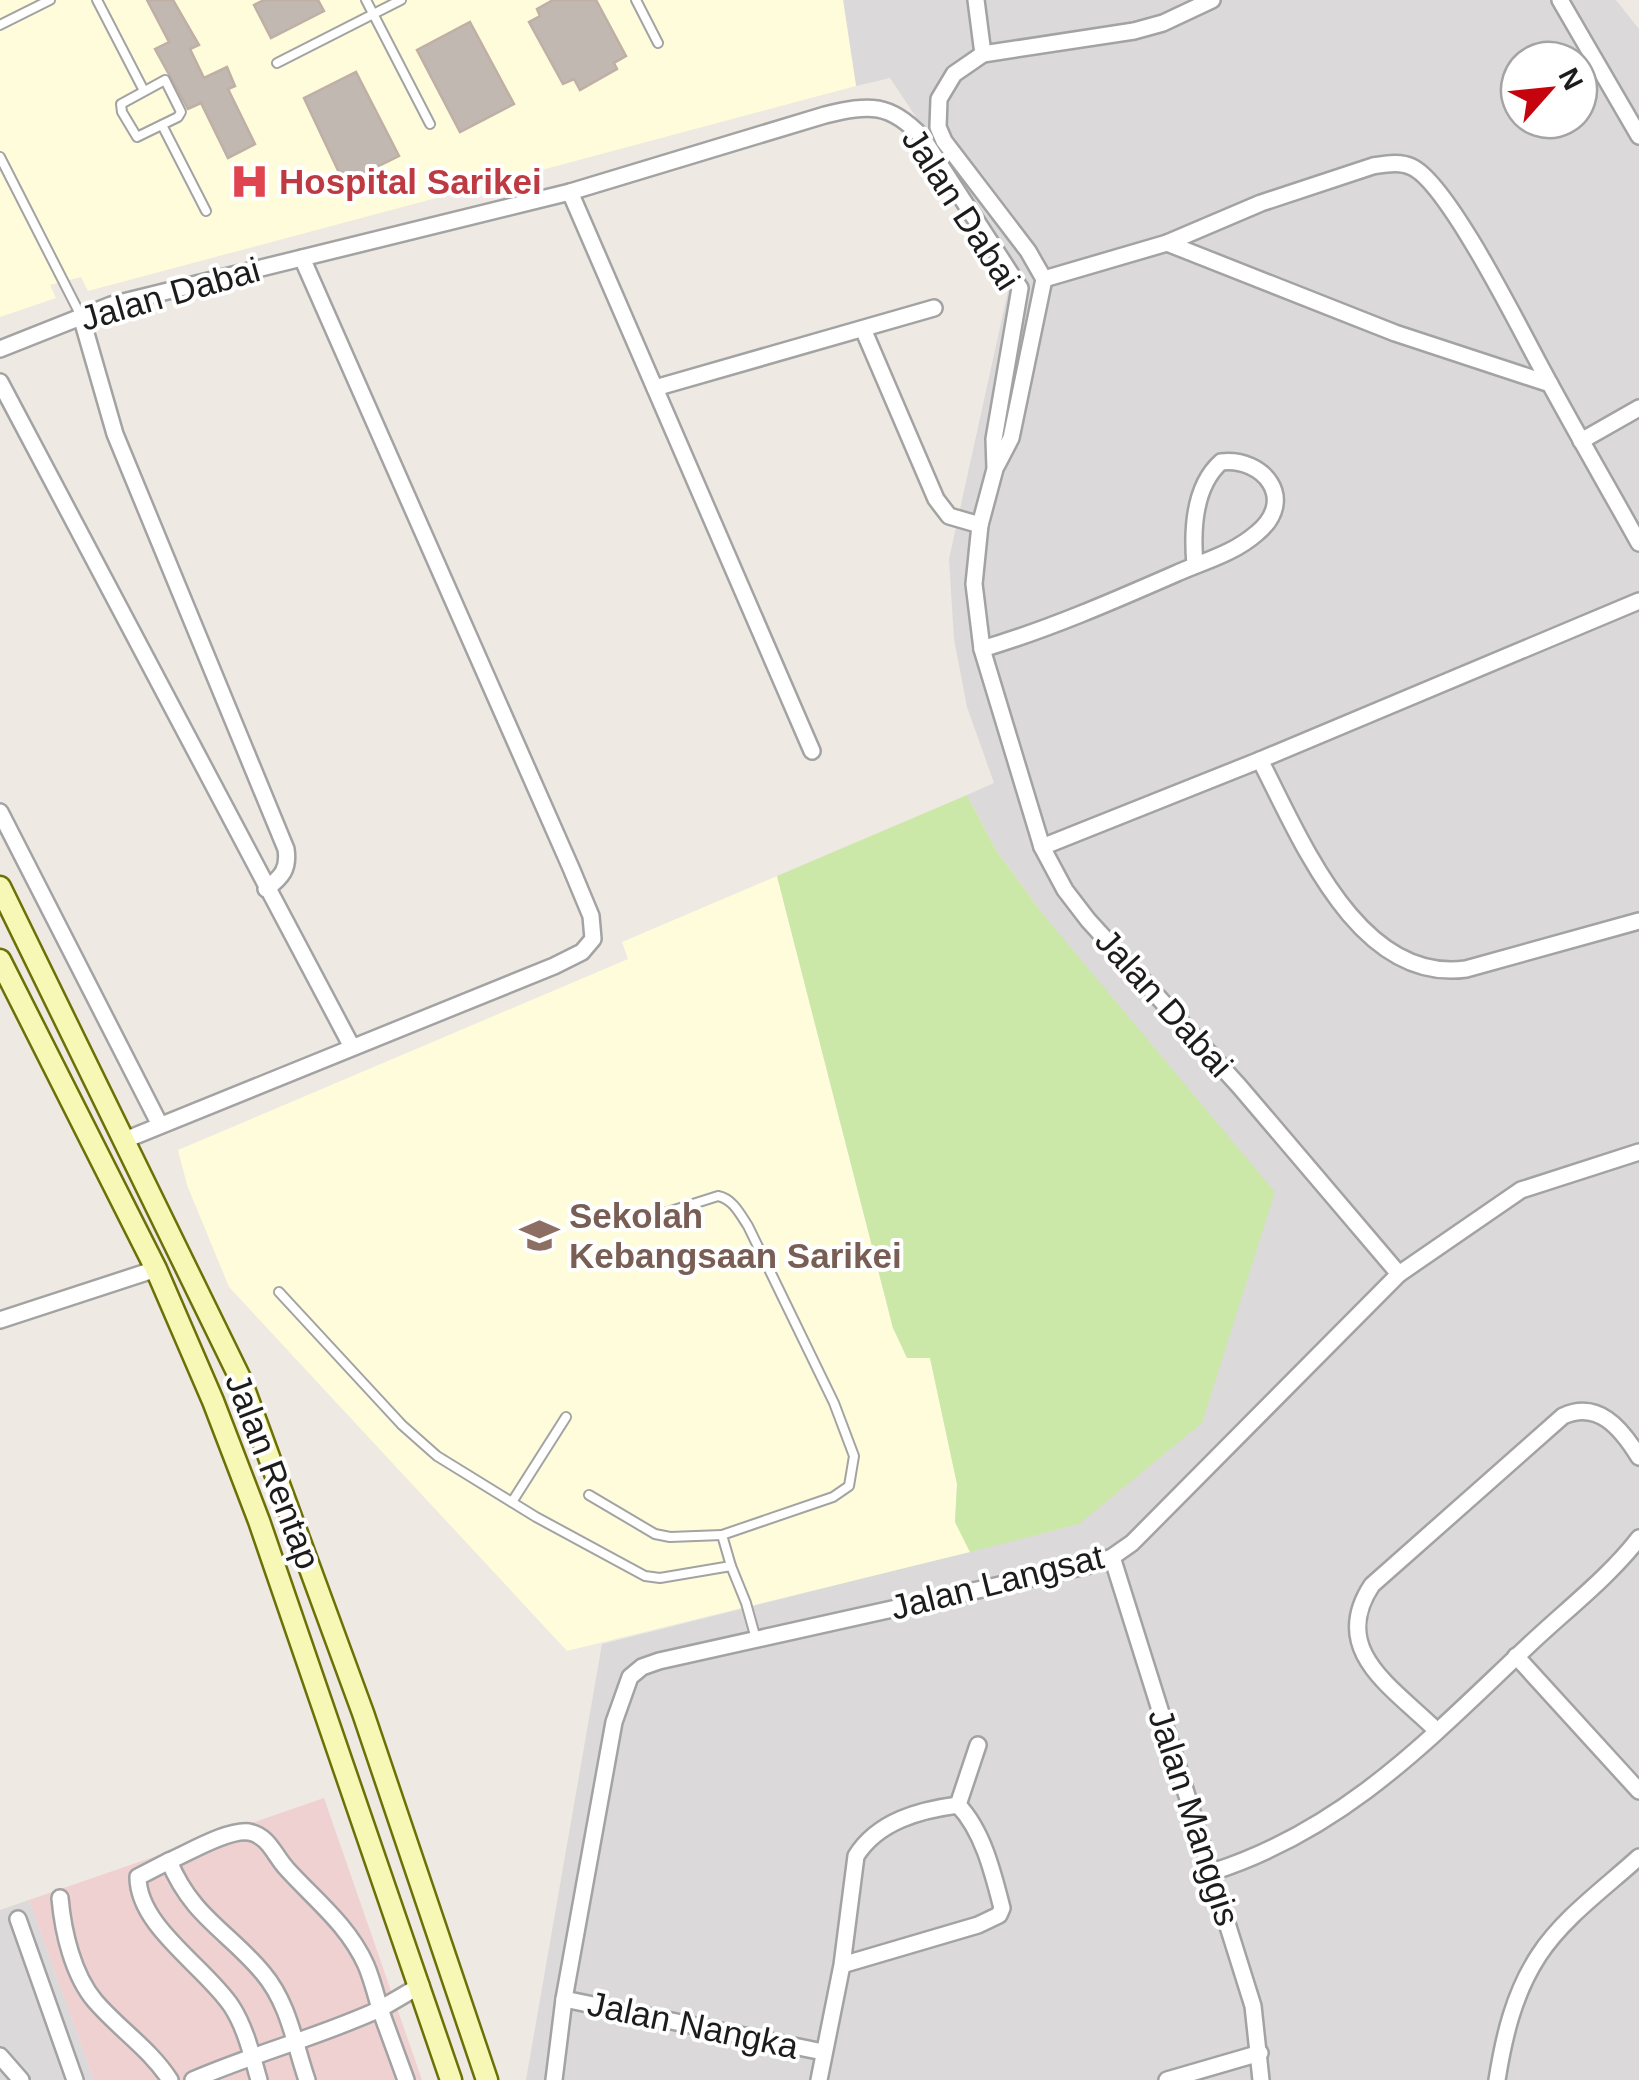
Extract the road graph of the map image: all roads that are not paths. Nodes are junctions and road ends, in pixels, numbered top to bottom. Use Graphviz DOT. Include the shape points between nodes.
graph roads {
  1 [pos="23,0"];
  2 [pos="50,0"];
  3 [pos="97,0"];
  4 [pos="366,0"];
  5 [pos="401,0"];
  6 [pos="636,0"];
  7 [pos="976,0"];
  8 [pos="1212,0"];
  9 [pos="1560,0"];
  10 [pos="28,11"];
  11 [pos="374,14"];
  12 [pos="0,25"];
  13 [pos="658,42"];
  14 [pos="983,54"];
  15 [pos="277,64"];
  16 [pos="143,89"];
  17 [pos="430,124"];
  18 [pos="162,126"];
  19 [pos="1639,136"];
  20 [pos="0,157"];
  21 [pos="570,192"];
  22 [pos="206,211"];
  23 [pos="1167,243"];
  24 [pos="302,258"];
  25 [pos="1044,279"];
  26 [pos="934,308"];
  27 [pos="81,316"];
  28 [pos="863,328"];
  29 [pos="0,349"];
  30 [pos="0,382"];
  31 [pos="1550,384"];
  32 [pos="655,388"];
  33 [pos="1639,408"];
  34 [pos="1582,441"];
  35 [pos="995,469"];
  36 [pos="980,525"];
  37 [pos="1639,543"];
  38 [pos="1195,565"];
  39 [pos="1639,601"];
  40 [pos="982,648"];
  41 [pos="812,751"];
  42 [pos="1260,760"];
  43 [pos="0,812"];
  44 [pos="1042,847"];
  45 [pos="0,887"];
  46 [pos="266,889"];
  47 [pos="1639,921"];
  48 [pos="0,960"];
  49 [pos="352,1047"];
  50 [pos="160,1126"];
  51 [pos="125,1140"];
  52 [pos="1639,1152"];
  53 [pos="652,1216"];
  54 [pos="156,1269"];
  55 [pos="1399,1274"];
  56 [pos="280,1292"];
  57 [pos="0,1320"];
  58 [pos="566,1418"];
  59 [pos="1639,1457"];
  60 [pos="589,1495"];
  61 [pos="512,1502"];
  62 [pos="722,1536"];
  63 [pos="1639,1538"];
  64 [pos="1112,1557"];
  65 [pos="730,1566"];
  66 [pos="756,1639"];
  67 [pos="1516,1656"];
  68 [pos="1437,1732"];
  69 [pos="978,1746"];
  70 [pos="1639,1792"];
  71 [pos="958,1805"];
  72 [pos="1639,1858"];
  73 [pos="169,1861"];
  74 [pos="1212,1872"];
  75 [pos="60,1898"];
  76 [pos="18,1920"];
  77 [pos="842,1965"];
  78 [pos="421,1985"];
  79 [pos="564,1999"];
  80 [pos="380,2009"];
  81 [pos="295,2045"];
  82 [pos="823,2052"];
  83 [pos="1260,2052"];
  84 [pos="252,2055"];
  85 [pos="0,2056"];
  86 [pos="21,2080"];
  87 [pos="75,2080"];
  88 [pos="170,2080"];
  89 [pos="194,2080"];
  90 [pos="259,2080"];
  91 [pos="307,2080"];
  92 [pos="406,2080"];
  93 [pos="452,2080"];
  94 [pos="487,2080"];
  95 [pos="554,2080"];
  96 [pos="819,2080"];
  97 [pos="1168,2080"];
  98 [pos="1261,2080"];
  99 [pos="1497,2080"];
  1 -- 10 [label="lane"];
  2 -- 10 [label="lane"];
  3 -- 16 [label="lane"];
  4 -- 11 [label="lane"];
  5 -- 11 [label="lane"];
  6 -- 13 [label="lane"];
  7 -- 14 [label="street"];
  8 -- 14 [label="street" via="1134,30"];
  9 -- 19 [label="street"];
  10 -- 12 [label="lane"];
  11 -- 15 [label="lane"];
  11 -- 17 [label="lane"];
  14 -- 25 [label="street" via="946,85 938,127"];
  16 -- 18 [label="lane" via="165,80 181,106 178,117"];
  16 -- 18 [label="lane" via="121,104 127,122 138,137"];
  18 -- 22 [label="lane"];
  20 -- 27 [label="lane"];
  21 -- 24 [label="street, Jalan Dabai"];
  21 -- 32 [label="street"];
  21 -- 35 [label="street, Jalan Dabai" via="845,110 888,110 905,118 1020,288 994,439"];
  23 -- 25 [label="street"];
  23 -- 31 [label="street" via="1395,333"];
  23 -- 31 [label="street" via="1260,203 1374,166 1413,167 1498,284"];
  24 -- 27 [label="street, Jalan Dabai"];
  24 -- 49 [label="street" via="571,868 593,939 554,966"];
  25 -- 35 [label="street" via="1011,438"];
  26 -- 28 [label="street"];
  27 -- 29 [label="street, Jalan Dabai"];
  27 -- 46 [label="street" via="115,434 286,849 284,873"];
  28 -- 32 [label="street"];
  28 -- 36 [label="street" via="936,500 949,516"];
  30 -- 46 [label="street"];
  31 -- 34 [label="street"];
  32 -- 41 [label="street"];
  33 -- 34 [label="street"];
  34 -- 37 [label="street"];
  35 -- 36 [label="street, Jalan Dabai"];
  36 -- 40 [label="street, Jalan Dabai" via="974,584"];
  38 -- 38 [label="street" via="1195,521 1208,478 1221,462 1245,463 1276,492 1271,520 1215,560"];
  38 -- 40 [label="street" via="1083,615"];
  39 -- 42 [label="street"];
  40 -- 44 [label="street, Jalan Dabai"];
  42 -- 44 [label="street"];
  42 -- 47 [label="street" via="1320,874 1382,947 1409,964 1440,973 1466,970"];
  43 -- 50 [label="street"];
  44 -- 55 [label="street, Jalan Dabai" via="1088,920"];
  45 -- 51 [label="main road, Jalan Rentap"];
  46 -- 49 [label="street"];
  48 -- 54 [label="main road, Jalan Rentap"];
  49 -- 50 [label="street"];
  50 -- 51 [label="street"];
  51 -- 94 [label="main road, Jalan Rentap" via="240,1378 364,1713"];
  52 -- 55 [label="street, Jalan Langsat" via="1522,1190"];
  53 -- 62 [label="lane" via="718,1196 732,1204 834,1403 854,1456 849,1486 832,1497"];
  54 -- 57 [label="street"];
  54 -- 78 [label="main road, Jalan Rentap" via="258,1521"];
  55 -- 64 [label="street, Jalan Langsat"];
  56 -- 61 [label="lane" via="402,1425 437,1456"];
  58 -- 61 [label="lane"];
  59 -- 68 [label="street" via="1596,1411 1562,1416 1372,1586 1360,1604 1360,1648"];
  60 -- 62 [label="lane" via="655,1534"];
  61 -- 65 [label="lane" via="646,1576"];
  62 -- 65 [label="lane"];
  63 -- 67 [label="street"];
  64 -- 66 [label="street, Jalan Langsat"];
  64 -- 74 [label="street, Jalan Manggis"];
  65 -- 66 [label="lane"];
  66 -- 79 [label="street, Jalan Langsat" via="659,1661 630,1677 614,1722"];
  67 -- 68 [label="street"];
  67 -- 70 [label="street"];
  68 -- 74 [label="street" via="1345,1809 1248,1861"];
  69 -- 71 [label="street"];
  71 -- 77 [label="street" via="900,1819 864,1843 856,1856"];
  71 -- 77 [label="street" via="980,1841 999,1915"];
  72 -- 99 [label="street" via="1540,1953 1506,2030"];
  73 -- 80 [label="street" via="236,1832 265,1839 352,1939"];
  73 -- 81 [label="street" via="199,1911 278,1994"];
  73 -- 84 [label="street" via="138,1876 142,1898 232,2007"];
  74 -- 83 [label="street, Jalan Manggis"];
  75 -- 88 [label="street" via="62,1922 92,1998"];
  76 -- 87 [label="street"];
  77 -- 82 [label="street"];
  78 -- 80 [label="street"];
  78 -- 93 [label="main road, Jalan Rentap"];
  79 -- 82 [label="street, Jalan Nangka"];
  79 -- 95 [label="street, Jalan Langsat"];
  80 -- 81 [label="street"];
  80 -- 92 [label="street"];
  81 -- 84 [label="street"];
  81 -- 91 [label="street"];
  82 -- 96 [label="street"];
  83 -- 97 [label="street"];
  83 -- 98 [label="street, Jalan Manggis"];
  84 -- 89 [label="street"];
  84 -- 90 [label="street"];
  85 -- 86 [label="street"];
}
